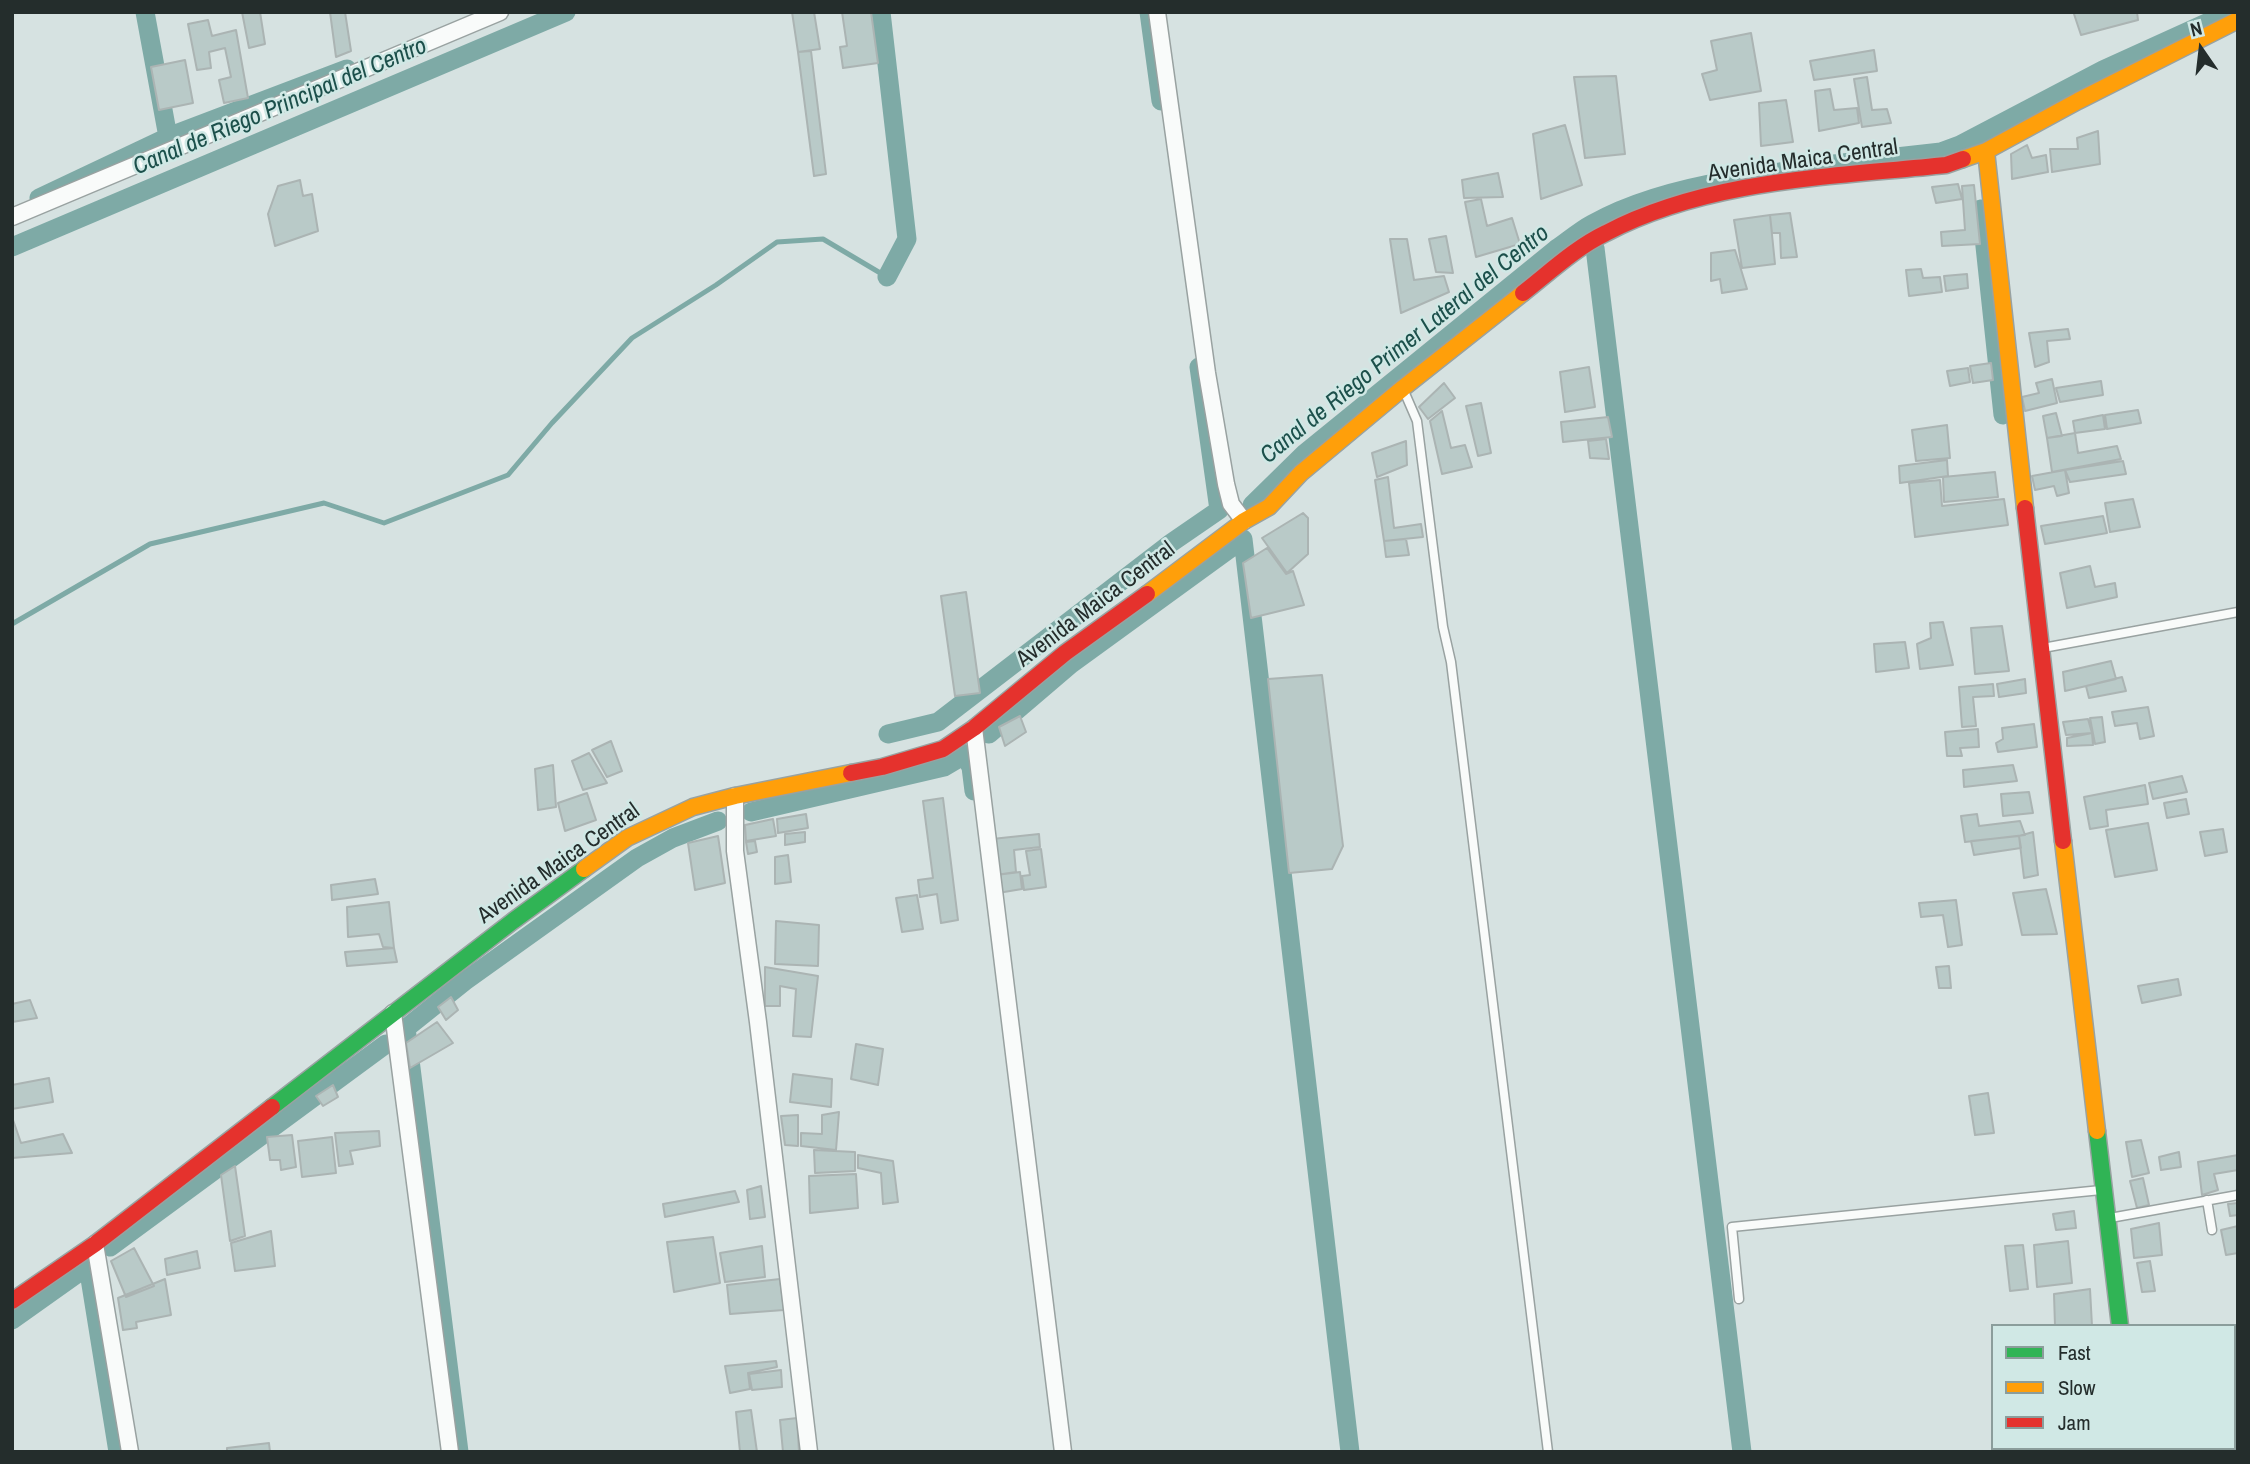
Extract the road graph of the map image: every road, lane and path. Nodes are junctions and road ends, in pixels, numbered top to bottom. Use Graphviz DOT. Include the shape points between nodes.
graph roads {
  1 [pos="456,12"];
  2 [pos="500,12"];
  3 [pos="1157,12"];
  4 [pos="2238,20"];
  5 [pos="458,29"];
  6 [pos="1986,151"];
  7 [pos="12,217"];
  8 [pos="1403,388"];
  9 [pos="1244,521"];
  10 [pos="2238,612"];
  11 [pos="2040,649"];
  12 [pos="974,728"];
  13 [pos="735,796"];
  14 [pos="393,1013"];
  15 [pos="2104,1189"];
  16 [pos="2238,1195"];
  17 [pos="2207,1200"];
  18 [pos="2107,1219"];
  19 [pos="2212,1230"];
  20 [pos="95,1244"];
  21 [pos="1739,1299"];
  22 [pos="12,1301"];
  23 [pos="2120,1324"];
  24 [pos="130,1452"];
  25 [pos="450,1452"];
  26 [pos="809,1452"];
  27 [pos="1063,1452"];
  28 [pos="1548,1452"];
  1 -- 5 [label="street"];
  2 -- 5 [label="street"];
  3 -- 9 [label="street" via="1207,373 1231,504"];
  4 -- 6 [label="street, Avenida Maica Central"];
  5 -- 7 [label="street"];
  6 -- 8 [label="street, Avenida Maica Central" via="1946,166 1784,182 1710,195 1640,217 1580,248"];
  6 -- 11 [label="street"];
  8 -- 9 [label="street, Avenida Maica Central" via="1301,473 1269,507"];
  8 -- 28 [label="lane" via="1416,421 1451,662"];
  9 -- 12 [label="street, Avenida Maica Central" via="1065,653"];
  10 -- 11 [label="lane"];
  11 -- 15 [label="street"];
  12 -- 13 [label="street, Avenida Maica Central" via="943,749 916,758"];
  12 -- 27 [label="street"];
  13 -- 14 [label="street, Avenida Maica Central" via="694,807 627,838"];
  13 -- 26 [label="street" via="735,851"];
  14 -- 20 [label="street, Avenida Maica Central"];
  14 -- 25 [label="street"];
  15 -- 18 [label="street"];
  15 -- 21 [label="lane" via="1732,1227"];
  16 -- 17 [label="lane"];
  17 -- 18 [label="lane"];
  17 -- 19 [label="lane"];
  18 -- 23 [label="street"];
  20 -- 22 [label="street, Avenida Maica Central"];
  20 -- 24 [label="street"];
}
